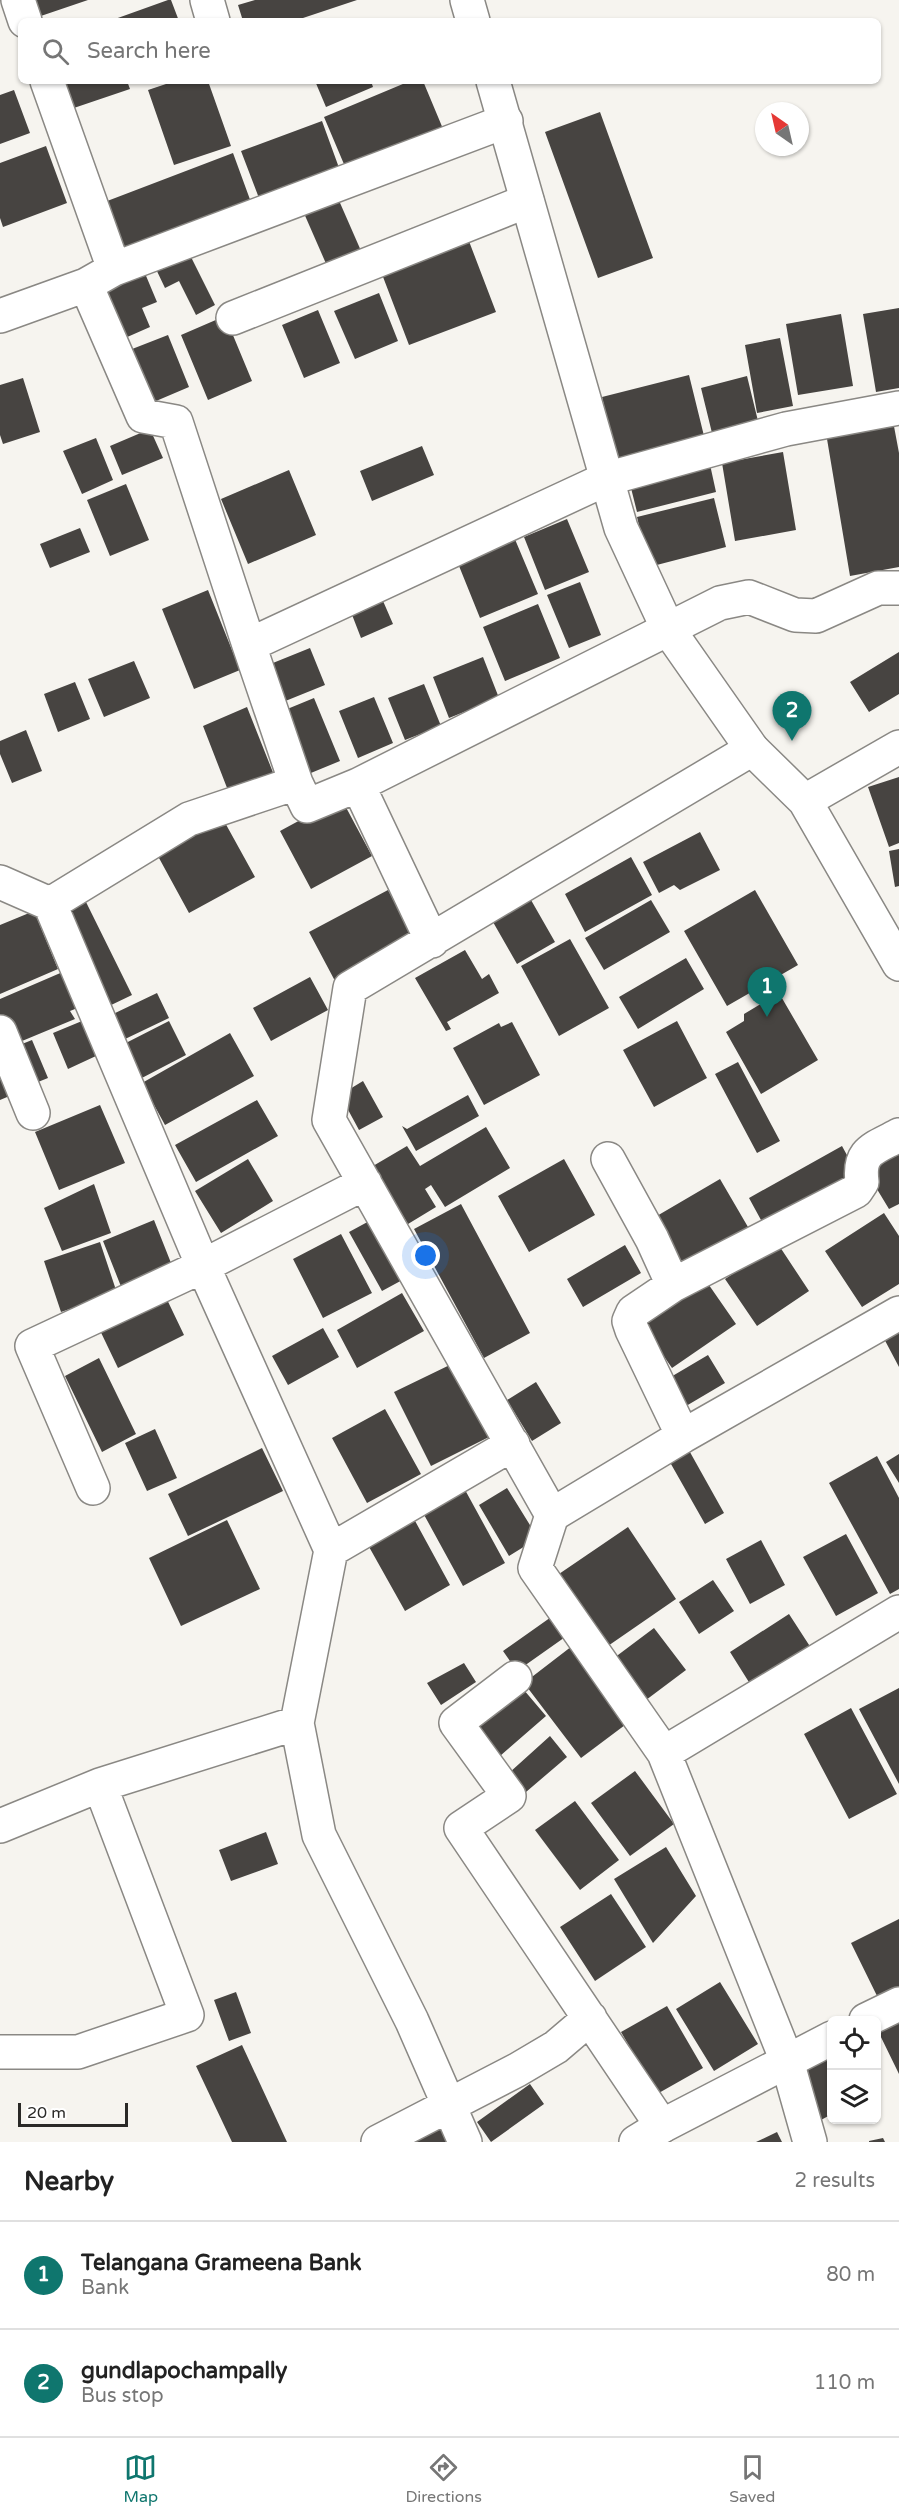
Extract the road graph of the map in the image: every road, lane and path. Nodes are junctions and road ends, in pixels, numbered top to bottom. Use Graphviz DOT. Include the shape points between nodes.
graph roads {
  1 [pos="18,0"];
  2 [pos="207,0"];
  3 [pos="467,0"];
  4 [pos="24,18"];
  5 [pos="212,18"];
  6 [pos="473,18"];
  7 [pos="48,84"];
  8 [pos="494,84"];
  9 [pos="506,121"];
  10 [pos="527,201"];
  11 [pos="100,277"];
  12 [pos="0,316"];
  13 [pos="233,318"];
  14 [pos="899,408"];
  15 [pos="606,479"];
  16 [pos="899,588"];
  17 [pos="668,629"];
  18 [pos="249,645"];
  19 [pos="899,747"];
  20 [pos="752,749"];
  21 [pos="296,783"];
  22 [pos="358,785"];
  23 [pos="805,801"];
  24 [pos="0,882"];
  25 [pos="50,904"];
  26 [pos="432,941"];
  27 [pos="899,964"];
  28 [pos="0,1032"];
  29 [pos="33,1113"];
  30 [pos="899,1135"];
  31 [pos="608,1160"];
  32 [pos="365,1183"];
  33 [pos="203,1266"];
  34 [pos="673,1285"];
  35 [pos="899,1313"];
  36 [pos="683,1436"];
  37 [pos="513,1444"];
  38 [pos="93,1488"];
  39 [pos="552,1515"];
  40 [pos="331,1550"];
  41 [pos="899,1612"];
  42 [pos="515,1678"];
  43 [pos="297,1724"];
  44 [pos="664,1753"];
  45 [pos="100,1785"];
  46 [pos="0,1826"];
  47 [pos="899,2004"];
  48 [pos="874,2016"];
  49 [pos="590,2018"];
  50 [pos="827,2040"];
  51 [pos="0,2052"];
  52 [pos="788,2061"];
  53 [pos="448,2103"];
  54 [pos="649,2134"];
  55 [pos="378,2142"];
  56 [pos="465,2142"];
  57 [pos="810,2142"];
  1 -- 4 [label="street"];
  2 -- 5 [label="street"];
  3 -- 6 [label="street"];
  7 -- 11 [label="street"];
  8 -- 9 [label="street"];
  9 -- 10 [label="street"];
  9 -- 11 [label="street"];
  10 -- 13 [label="street"];
  10 -- 15 [label="street"];
  11 -- 12 [label="street"];
  11 -- 18 [label="street" via="143,416 176,422"];
  14 -- 15 [label="street" via="786,429"];
  15 -- 17 [label="street" via="621,528"];
  15 -- 18 [label="street"];
  16 -- 17 [label="street" via="878,588 816,616 795,615 749,597 720,603"];
  17 -- 20 [label="street"];
  17 -- 22 [label="street"];
  18 -- 21 [label="street"];
  19 -- 23 [label="street"];
  20 -- 23 [label="street"];
  20 -- 26 [label="street"];
  21 -- 22 [label="street" via="307,806"];
  21 -- 25 [label="street" via="189,819"];
  22 -- 26 [label="street"];
  23 -- 27 [label="street"];
  24 -- 25 [label="street"];
  25 -- 33 [label="street"];
  26 -- 32 [label="street" via="350,988 329,1120"];
  28 -- 29 [label="street"];
  30 -- 34 [label="street" via="865,1156 860,1168 862,1182 856,1191"];
  31 -- 34 [label="street"];
  32 -- 33 [label="street"];
  32 -- 37 [label="street"];
  33 -- 38 [label="street" via="32,1347"];
  33 -- 40 [label="street"];
  34 -- 36 [label="street" via="633,1312 629,1321"];
  35 -- 36 [label="street"];
  36 -- 39 [label="street"];
  37 -- 39 [label="street"];
  37 -- 40 [label="street"];
  39 -- 44 [label="street" via="535,1568"];
  40 -- 43 [label="street"];
  41 -- 44 [label="street"];
  42 -- 49 [label="street" via="456,1723 509,1796 461,1828"];
  43 -- 45 [label="street"];
  43 -- 53 [label="street" via="319,1835 412,2021"];
  44 -- 52 [label="street"];
  45 -- 46 [label="street"];
  45 -- 51 [label="street" via="187,2015 78,2052"];
  47 -- 48 [label="street"];
  49 -- 53 [label="street" via="556,2047"];
  49 -- 54 [label="street"];
  50 -- 52 [label="street"];
  52 -- 54 [label="street"];
  52 -- 57 [label="street"];
  53 -- 55 [label="street"];
  53 -- 56 [label="street"];
}
